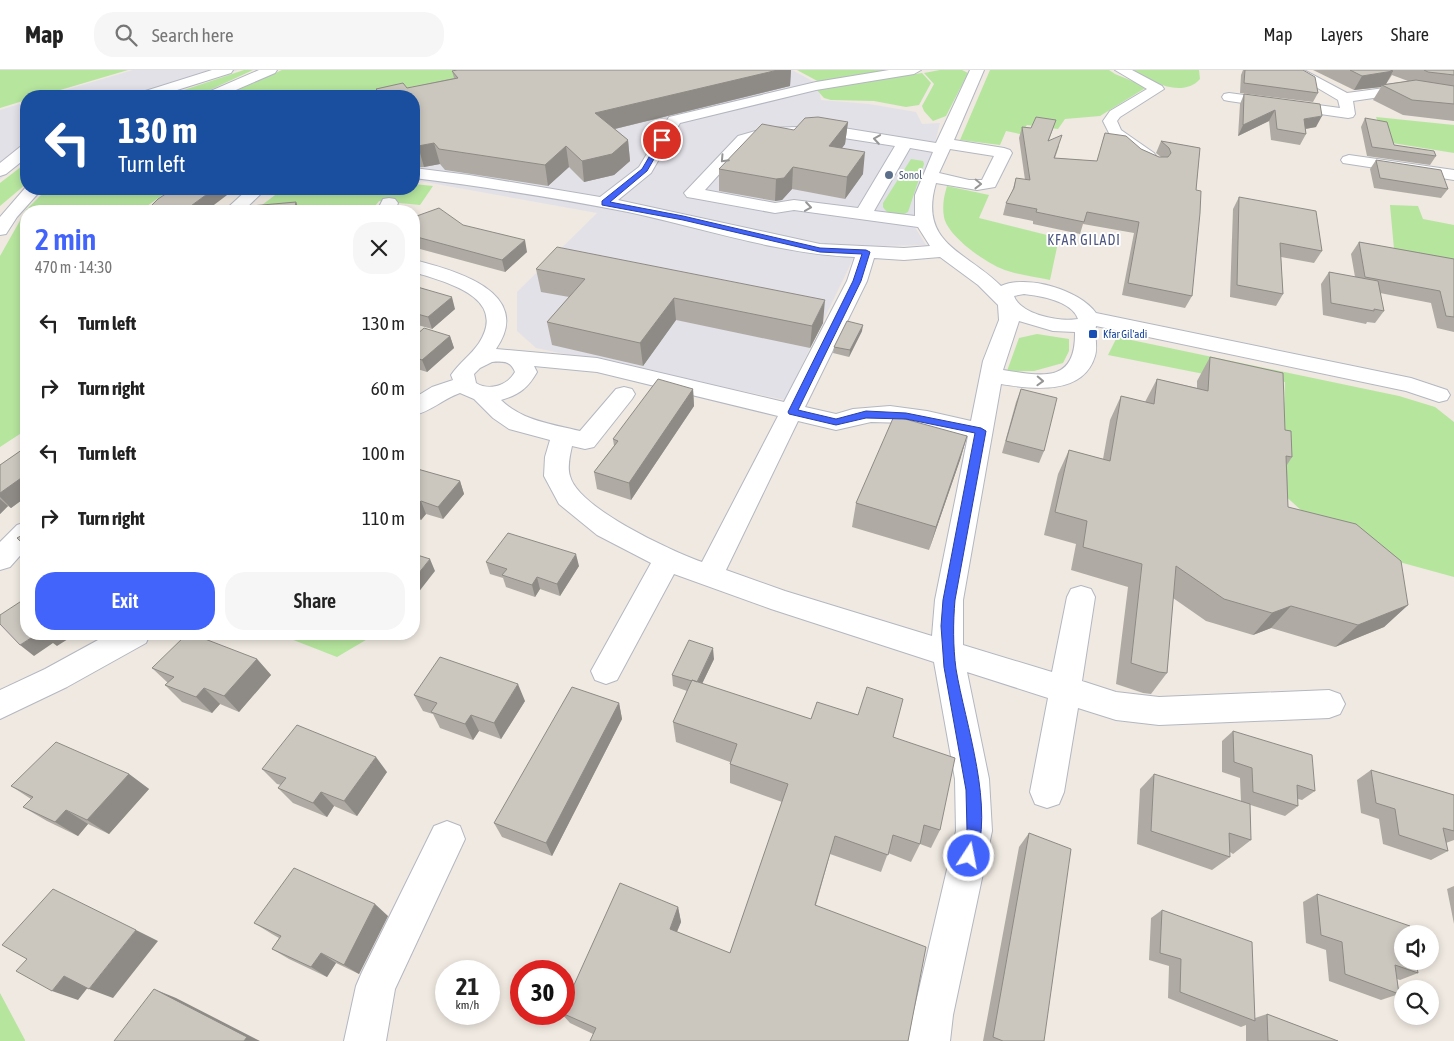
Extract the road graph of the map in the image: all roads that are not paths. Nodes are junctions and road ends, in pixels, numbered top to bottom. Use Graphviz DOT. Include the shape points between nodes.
graph roads {
  1 [pos="226,70"];
  2 [pos="270,70"];
  3 [pos="914,70"];
  4 [pos="977,70"];
  5 [pos="1122,70"];
  6 [pos="1294,70"];
  7 [pos="801,78"];
  8 [pos="1386,80"];
  9 [pos="816,86"];
  10 [pos="1407,89"];
  11 [pos="163,90"];
  12 [pos="225,90"];
  13 [pos="1425,93"];
  14 [pos="1229,97"];
  15 [pos="1345,98"];
  16 [pos="905,143"];
  17 [pos="943,146"];
  18 [pos="0,152"];
  19 [pos="20,154"];
  20 [pos="20,155"];
  21 [pos="1349,160"];
  22 [pos="1157,163"];
  23 [pos="0,171"];
  24 [pos="420,175"];
  25 [pos="1454,175"];
  26 [pos="930,176"];
  27 [pos="28,195"];
  28 [pos="251,195"];
  29 [pos="604,203"];
  30 [pos="240,205"];
  31 [pos="863,214"];
  32 [pos="925,222"];
  33 [pos="0,230"];
  34 [pos="944,251"];
  35 [pos="866,252"];
  36 [pos="961,264"];
  37 [pos="420,268"];
  38 [pos="1043,291"];
  39 [pos="1006,302"];
  40 [pos="1087,321"];
  41 [pos="1048,324"];
  42 [pos="493,334"];
  43 [pos="1003,334"];
  44 [pos="514,357"];
  45 [pos="579,362"];
  46 [pos="991,375"];
  47 [pos="472,380"];
  48 [pos="520,383"];
  49 [pos="624,394"];
  50 [pos="1449,398"];
  51 [pos="420,404"];
  52 [pos="792,412"];
  53 [pos="534,427"];
  54 [pos="981,431"];
  55 [pos="563,435"];
  56 [pos="20,538"];
  57 [pos="0,559"];
  58 [pos="668,560"];
  59 [pos="709,575"];
  60 [pos="1081,597"];
  61 [pos="124,640"];
  62 [pos="948,653"];
  63 [pos="606,671"];
  64 [pos="1064,690"];
  65 [pos="1329,704"];
  66 [pos="0,705"];
  67 [pos="1047,792"];
  68 [pos="447,839"];
  69 [pos="365,1041"];
  70 [pos="929,1041"];
  1 -- 11 [label="street"];
  2 -- 12 [label="street"];
  3 -- 9 [label="street"];
  4 -- 17 [label="street"];
  5 -- 22 [label="street" via="1157,89 1115,114 1110,121 1123,139"];
  6 -- 15 [label="street"];
  7 -- 9 [label="street"];
  8 -- 10 [label="street"];
  9 -- 29 [label="street" via="674,120 645,170"];
  10 -- 13 [label="street"];
  10 -- 15 [label="street"];
  14 -- 15 [label="street" via="1348,114"];
  16 -- 17 [label="street"];
  16 -- 31 [label="street"];
  16 -- 31 [label="street, one-way" via="831,131 752,136 743,139 693,193 775,208 794,205"];
  17 -- 26 [label="street"];
  26 -- 17 [label="street, one-way" via="985,186 1004,153"];
  18 -- 19 [label="street"];
  20 -- 23 [label="street"];
  21 -- 25 [label="street"];
  24 -- 29 [label="street"];
  26 -- 32 [label="street" via="923,204"];
  27 -- 33 [label="street"];
  28 -- 30 [label="street"];
  29 -- 35 [label="street" via="820,250"];
  31 -- 32 [label="street"];
  32 -- 34 [label="street"];
  34 -- 35 [label="street"];
  34 -- 36 [label="street"];
  35 -- 52 [label="street" via="857,281"];
  36 -- 38 [label="street"];
  36 -- 39 [label="street"];
  37 -- 42 [label="street" via="464,282 485,295 496,315"];
  38 -- 39 [label="street" via="1010,289 1004,292"];
  38 -- 40 [label="street" via="1083,309"];
  39 -- 41 [label="street" via="1027,317"];
  39 -- 43 [label="street" via="1010,314"];
  40 -- 41 [label="street" via="1067,327"];
  46 -- 40 [label="street, one-way" via="1042,381 1071,375 1084,358"];
  40 -- 50 [label="street" via="1411,385"];
  41 -- 43 [label="street" via="1026,324"];
  42 -- 44 [label="street"];
  42 -- 47 [label="street"];
  43 -- 46 [label="street"];
  44 -- 45 [label="street"];
  44 -- 47 [label="street" via="488,356"];
  44 -- 48 [label="street" via="526,370"];
  45 -- 48 [label="street" via="546,367"];
  45 -- 52 [label="street"];
  46 -- 54 [label="street"];
  47 -- 48 [label="street" via="501,392"];
  47 -- 51 [label="street" via="440,392"];
  47 -- 53 [label="street" via="506,417"];
  48 -- 53 [label="street" via="512,392 512,406 520,418"];
  49 -- 55 [label="street" via="585,441"];
  52 -- 54 [label="street" via="836,422 866,415 906,416"];
  52 -- 59 [label="street"];
  53 -- 55 [label="street"];
  54 -- 62 [label="street" via="949,600"];
  55 -- 58 [label="street" via="557,457 557,476 568,497 606,528"];
  56 -- 57 [label="street"];
  58 -- 59 [label="street"];
  58 -- 63 [label="street"];
  59 -- 62 [label="street"];
  60 -- 64 [label="street"];
  61 -- 66 [label="street"];
  62 -- 64 [label="street"];
  62 -- 70 [label="street" via="972,779 974,830"];
  64 -- 65 [label="street" via="1116,706 1159,711"];
  64 -- 67 [label="street"];
  68 -- 69 [label="street" via="376,986"];
}
